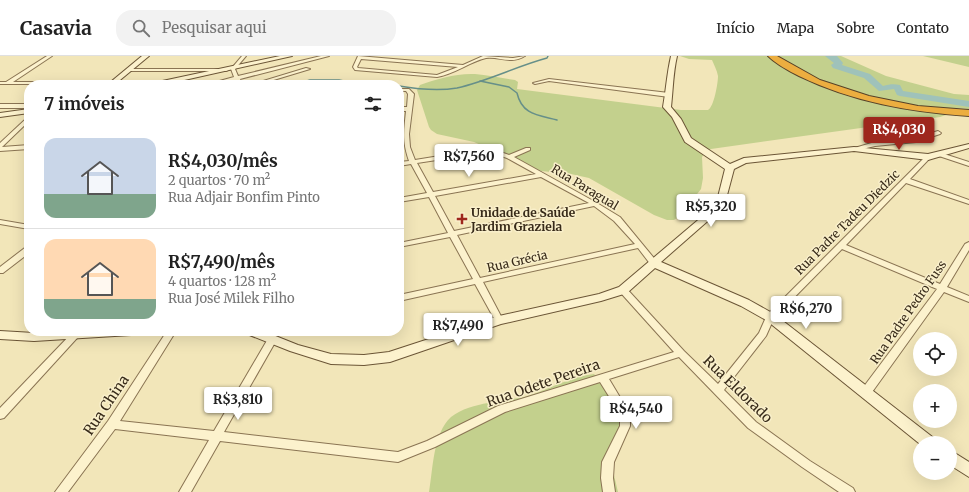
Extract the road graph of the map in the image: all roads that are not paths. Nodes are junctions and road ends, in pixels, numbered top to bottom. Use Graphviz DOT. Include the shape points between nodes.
graph roads {
  1 [pos="50,56"];
  2 [pos="146,56"];
  3 [pos="244,56"];
  4 [pos="289,56"];
  5 [pos="327,56"];
  6 [pos="423,56"];
  7 [pos="486,56"];
  8 [pos="523,56"];
  9 [pos="674,56"];
  10 [pos="772,56"];
  11 [pos="359,57"];
  12 [pos="302,62"];
  13 [pos="417,62"];
  14 [pos="464,66"];
  15 [pos="231,69"];
  16 [pos="308,69"];
  17 [pos="129,70"];
  18 [pos="311,75"];
  19 [pos="237,78"];
  20 [pos="117,80"];
  21 [pos="177,80"];
  22 [pos="228,80"];
  23 [pos="270,80"];
  24 [pos="0,83"];
  25 [pos="7,83"];
  26 [pos="24,83"];
  27 [pos="535,83"];
  28 [pos="0,87"];
  29 [pos="404,91"];
  30 [pos="669,95"];
  31 [pos="0,106"];
  32 [pos="24,106"];
  33 [pos="404,109"];
  34 [pos="408,109"];
  35 [pos="24,111"];
  36 [pos="969,113"];
  37 [pos="0,115"];
  38 [pos="24,123"];
  39 [pos="404,126"];
  40 [pos="938,133"];
  41 [pos="404,139"];
  42 [pos="0,146"];
  43 [pos="969,146"];
  44 [pos="24,147"];
  45 [pos="0,149"];
  46 [pos="528,149"];
  47 [pos="854,149"];
  48 [pos="941,155"];
  49 [pos="509,157"];
  50 [pos="928,158"];
  51 [pos="413,162"];
  52 [pos="404,163"];
  53 [pos="969,164"];
  54 [pos="730,168"];
  55 [pos="542,175"];
  56 [pos="905,180"];
  57 [pos="430,194"];
  58 [pos="404,199"];
  59 [pos="969,202"];
  60 [pos="595,204"];
  61 [pos="0,222"];
  62 [pos="24,226"];
  63 [pos="452,234"];
  64 [pos="404,244"];
  65 [pos="969,244"];
  66 [pos="640,245"];
  67 [pos="840,245"];
  68 [pos="24,253"];
  69 [pos="654,263"];
  70 [pos="0,271"];
  71 [pos="479,282"];
  72 [pos="942,288"];
  73 [pos="623,290"];
  74 [pos="404,297"];
  75 [pos="969,299"];
  76 [pos="770,317"];
  77 [pos="498,320"];
  78 [pos="24,334"];
  79 [pos="0,335"];
  80 [pos="74,336"];
  81 [pos="169,336"];
  82 [pos="264,336"];
  83 [pos="272,339"];
  84 [pos="680,353"];
  85 [pos="602,377"];
  86 [pos="718,391"];
  87 [pos="866,392"];
  88 [pos="0,415"];
  89 [pos="112,424"];
  90 [pos="217,436"];
  91 [pos="921,436"];
  92 [pos="957,462"];
  93 [pos="969,470"];
  94 [pos="61,492"];
  95 [pos="184,492"];
  96 [pos="609,492"];
  97 [pos="849,492"];
  1 -- 25 [label="street"];
  2 -- 17 [label="main road"];
  3 -- 15 [label="street"];
  4 -- 15 [label="main road"];
  5 -- 12 [label="street"];
  6 -- 13 [label="street"];
  7 -- 8 [label="street" via="513,59"];
  7 -- 14 [label="street"];
  9 -- 30 [label="main road"];
  10 -- 36 [label="highway" via="797,72 862,97 921,109"];
  11 -- 13 [label="street"];
  11 -- 14 [label="street" via="355,68 361,70 437,76"];
  12 -- 16 [label="street"];
  12 -- 19 [label="street"];
  13 -- 14 [label="street"];
  15 -- 17 [label="street"];
  15 -- 19 [label="street"];
  15 -- 21 [label="main road"];
  16 -- 18 [label="street"];
  16 -- 23 [label="street"];
  17 -- 20 [label="main road"];
  19 -- 22 [label="street"];
  24 -- 25 [label="street"];
  25 -- 26 [label="street"];
  25 -- 28 [label="street"];
  27 -- 30 [label="street" via="549,80"];
  29 -- 34 [label="street" via="410,92"];
  30 -- 54 [label="main road" via="667,107 679,119 688,140"];
  31 -- 32 [label="street"];
  33 -- 34 [label="street"];
  34 -- 39 [label="street"];
  35 -- 37 [label="main road"];
  38 -- 42 [label="street"];
  40 -- 47 [label="street" via="916,140"];
  41 -- 51 [label="street"];
  43 -- 48 [label="main road"];
  44 -- 45 [label="street"];
  46 -- 49 [label="street"];
  47 -- 50 [label="main road"];
  47 -- 54 [label="main road" via="744,161"];
  48 -- 50 [label="main road"];
  48 -- 53 [label="street"];
  49 -- 51 [label="street, Rua Paragual" via="489,150"];
  49 -- 55 [label="street, Rua Paragual"];
  50 -- 56 [label="street, Rua Padre Tadeu Diedzic"];
  51 -- 52 [label="street"];
  51 -- 57 [label="street"];
  54 -- 69 [label="main road" via="723,197 718,205"];
  55 -- 57 [label="street"];
  55 -- 60 [label="street, Rua Paragual"];
  56 -- 59 [label="street"];
  56 -- 67 [label="street, Rua Padre Tadeu Diedzic"];
  57 -- 58 [label="street"];
  57 -- 63 [label="street"];
  60 -- 63 [label="street"];
  60 -- 66 [label="street, Rua Paragual" via="616,219"];
  61 -- 62 [label="street"];
  63 -- 64 [label="street"];
  63 -- 71 [label="street"];
  65 -- 72 [label="street, Rua Padre Pedro Fuss"];
  66 -- 69 [label="street, Rua Paragual"];
  66 -- 71 [label="street, Rua Grécia"];
  67 -- 72 [label="street"];
  67 -- 76 [label="street, Rua Padre Tadeu Diedzic"];
  68 -- 70 [label="street"];
  69 -- 73 [label="main road"];
  69 -- 76 [label="main road" via="745,303"];
  71 -- 74 [label="street, Rua Grécia"];
  71 -- 77 [label="street"];
  72 -- 75 [label="street"];
  72 -- 87 [label="street, Rua Padre Pedro Fuss"];
  73 -- 77 [label="main road"];
  73 -- 84 [label="street, Rua Eldorado"];
  76 -- 86 [label="street" via="763,334"];
  76 -- 87 [label="main road"];
  77 -- 83 [label="main road" via="390,357 364,360 331,359"];
  78 -- 79 [label="main road"];
  80 -- 88 [label="street"];
  81 -- 89 [label="street, Rua China"];
  82 -- 83 [label="main road"];
  83 -- 90 [label="street"];
  84 -- 85 [label="street, Rua Odete Pereira"];
  84 -- 86 [label="street, Rua Eldorado"];
  85 -- 90 [label="street, Rua Odete Pereira" via="502,409 431,444 398,456"];
  85 -- 96 [label="street" via="625,414 625,426 608,462"];
  86 -- 97 [label="street, Rua Eldorado" via="752,425"];
  87 -- 91 [label="main road"];
  89 -- 90 [label="street, Rua Odete Pereira"];
  89 -- 94 [label="street, Rua China"];
  90 -- 95 [label="street"];
  92 -- 93 [label="main road"];
}
